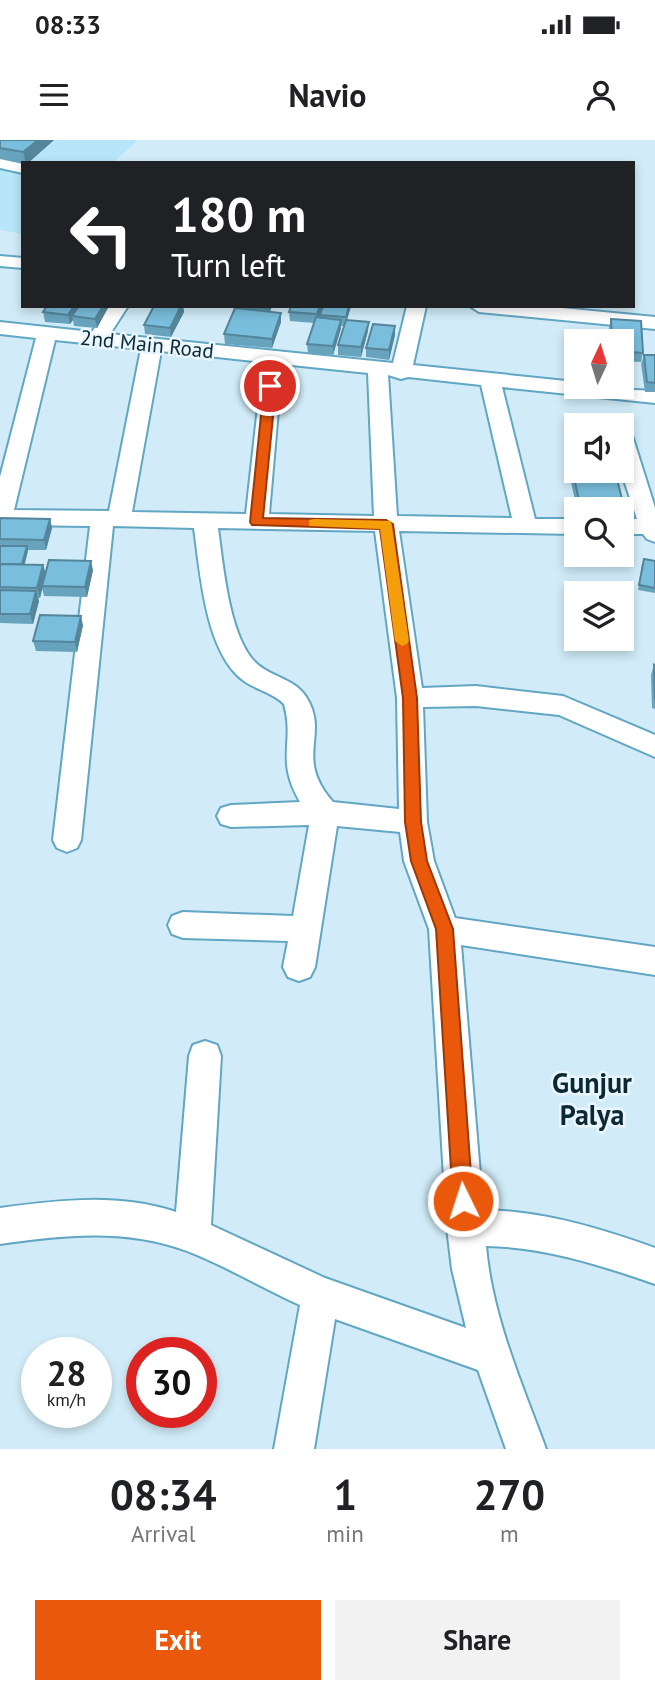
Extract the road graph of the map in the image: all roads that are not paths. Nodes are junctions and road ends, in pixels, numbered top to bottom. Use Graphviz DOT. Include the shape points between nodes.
graph roads {
  1 [pos="0,163"];
  2 [pos="21,168"];
  3 [pos="0,261"];
  4 [pos="21,263"];
  5 [pos="118,308"];
  6 [pos="416,308"];
  7 [pos="512,308"];
  8 [pos="655,323"];
  9 [pos="0,328"];
  10 [pos="47,333"];
  11 [pos="97,339"];
  12 [pos="152,345"];
  13 [pos="273,358"];
  14 [pos="390,371"];
  15 [pos="490,381"];
  16 [pos="564,388"];
  17 [pos="634,395"];
  18 [pos="655,397"];
  19 [pos="634,473"];
  20 [pos="1,518"];
  21 [pos="110,518"];
  22 [pos="205,521"];
  23 [pos="257,522"];
  24 [pos="386,524"];
  25 [pos="564,527"];
  26 [pos="526,528"];
  27 [pos="634,528"];
  28 [pos="653,529"];
  29 [pos="410,698"];
  30 [pos="655,747"];
  31 [pos="325,813"];
  32 [pos="231,816"];
  33 [pos="413,822"];
  34 [pos="67,840"];
  35 [pos="183,925"];
  36 [pos="305,929"];
  37 [pos="444,929"];
  38 [pos="655,961"];
  39 [pos="299,967"];
  40 [pos="205,1056"];
  41 [pos="0,1226"];
  42 [pos="465,1228"];
  43 [pos="192,1235"];
  44 [pos="655,1266"];
  45 [pos="320,1295"];
  46 [pos="492,1356"];
  47 [pos="293,1449"];
  48 [pos="526,1449"];
  1 -- 2 [label="street"];
  3 -- 4 [label="street"];
  5 -- 11 [label="street"];
  6 -- 14 [label="street"];
  7 -- 8 [label="street"];
  9 -- 10 [label="street, 2nd Main Road"];
  10 -- 11 [label="street, 2nd Main Road"];
  10 -- 20 [label="street"];
  11 -- 12 [label="street, 2nd Main Road"];
  12 -- 13 [label="street, 2nd Main Road"];
  12 -- 21 [label="street"];
  13 -- 14 [label="street, 2nd Main Road"];
  13 -- 23 [label="street"];
  14 -- 15 [label="street, 2nd Main Road"];
  14 -- 24 [label="street"];
  15 -- 16 [label="street, 2nd Main Road"];
  15 -- 26 [label="street"];
  17 -- 18 [label="street, 2nd Main Road"];
  19 -- 28 [label="street"];
  20 -- 21 [label="street"];
  21 -- 22 [label="street"];
  21 -- 34 [label="street"];
  22 -- 23 [label="street"];
  22 -- 31 [label="street" via="213,583 236,656 258,678 294,698 299,707 300,777 305,791"];
  23 -- 24 [label="street"];
  24 -- 26 [label="street"];
  24 -- 29 [label="street"];
  25 -- 26 [label="street"];
  27 -- 28 [label="street"];
  29 -- 30 [label="street" via="477,696 562,706"];
  29 -- 33 [label="street"];
  31 -- 32 [label="street"];
  31 -- 33 [label="street"];
  31 -- 36 [label="street"];
  33 -- 37 [label="street" via="419,861"];
  35 -- 36 [label="street"];
  36 -- 39 [label="street"];
  37 -- 38 [label="street"];
  37 -- 42 [label="street"];
  40 -- 43 [label="street"];
  41 -- 43 [label="street" via="65,1218 135,1219"];
  42 -- 44 [label="street" via="521,1228"];
  42 -- 46 [label="street" via="470,1269"];
  43 -- 45 [label="street"];
  45 -- 46 [label="street"];
  45 -- 47 [label="street"];
  46 -- 48 [label="street"];
}
